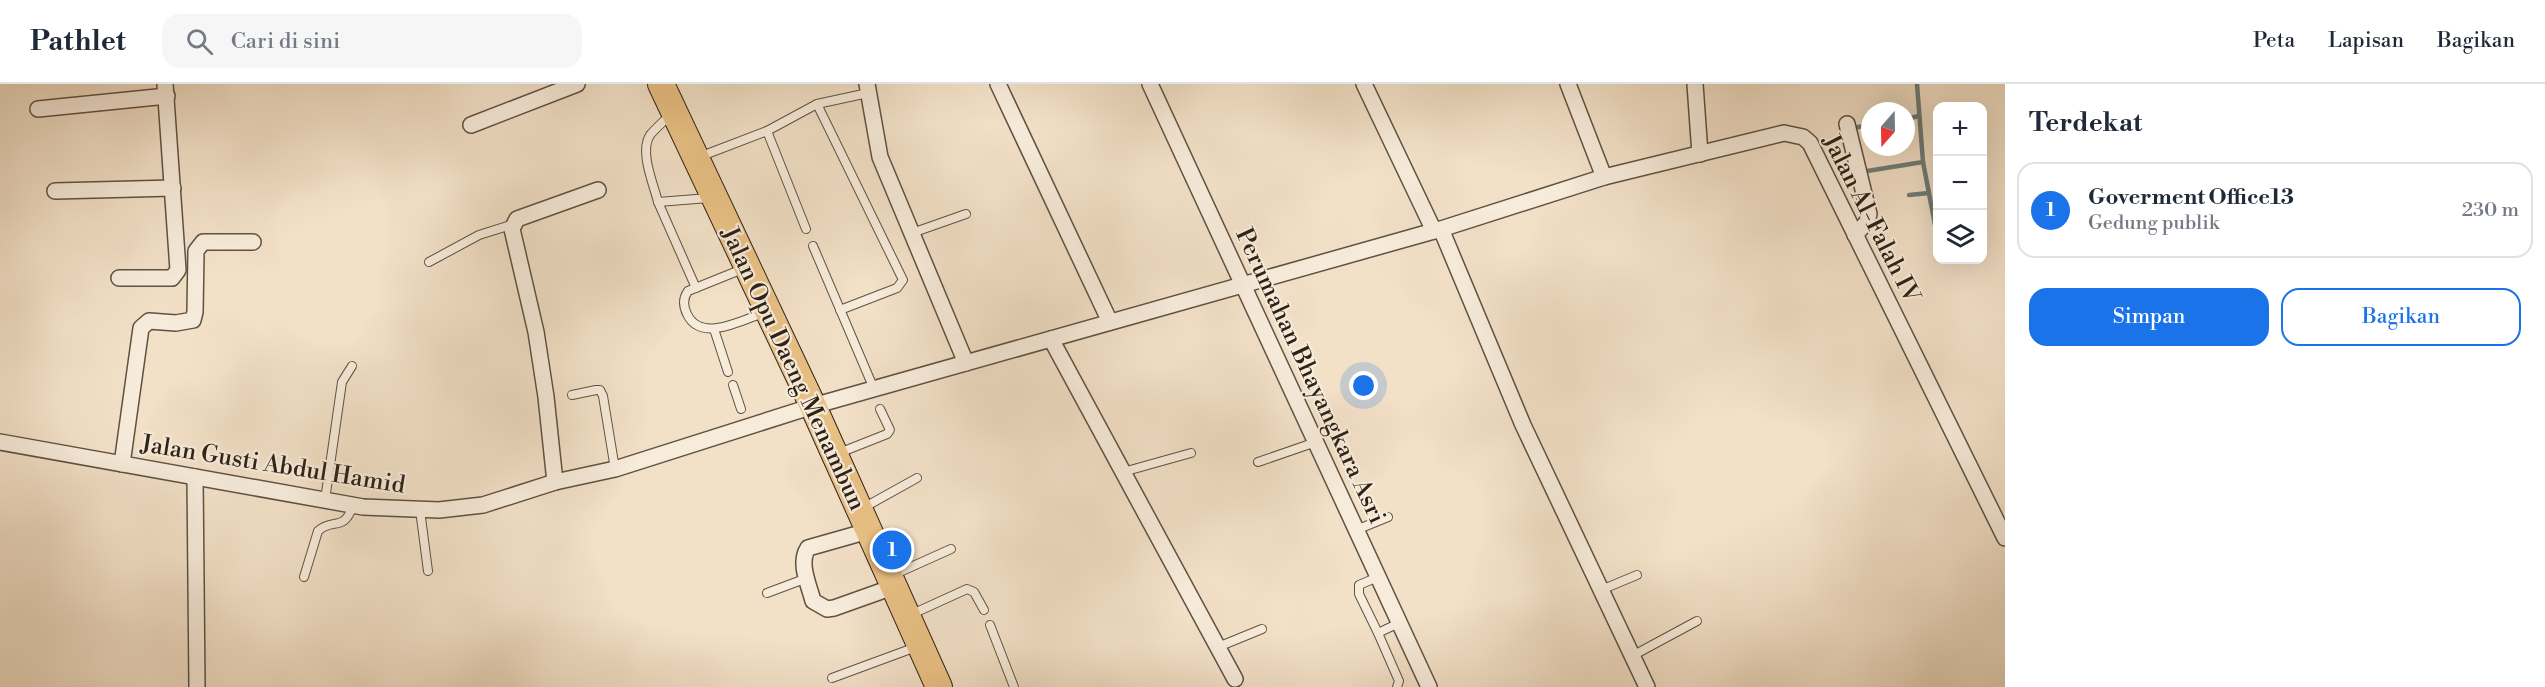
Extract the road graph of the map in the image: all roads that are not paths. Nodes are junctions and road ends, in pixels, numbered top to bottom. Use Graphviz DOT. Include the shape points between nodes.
graph roads {
  1 [pos="577,84"];
  2 [pos="661,84"];
  3 [pos="998,84"];
  4 [pos="1150,84"];
  5 [pos="1364,84"];
  6 [pos="1568,84"];
  7 [pos="1695,84"];
  8 [pos="868,89"];
  9 [pos="166,90"];
  10 [pos="817,104"];
  11 [pos="38,109"];
  12 [pos="673,111"];
  13 [pos="1847,124"];
  14 [pos="471,125"];
  15 [pos="767,130"];
  16 [pos="1700,154"];
  17 [pos="695,158"];
  18 [pos="1604,177"];
  19 [pos="173,188"];
  20 [pos="598,190"];
  21 [pos="55,191"];
  22 [pos="714,197"];
  23 [pos="658,202"];
  24 [pos="966,214"];
  25 [pos="513,224"];
  26 [pos="806,229"];
  27 [pos="1437,230"];
  28 [pos="912,233"];
  29 [pos="1855,235"];
  30 [pos="253,242"];
  31 [pos="813,246"];
  32 [pos="429,262"];
  33 [pos="746,268"];
  34 [pos="119,278"];
  35 [pos="1244,284"];
  36 [pos="696,288"];
  37 [pos="840,310"];
  38 [pos="767,311"];
  39 [pos="1110,322"];
  40 [pos="714,329"];
  41 [pos="1051,339"];
  42 [pos="966,363"];
  43 [pos="352,366"];
  44 [pos="728,372"];
  45 [pos="733,385"];
  46 [pos="874,389"];
  47 [pos="573,395"];
  48 [pos="813,406"];
  49 [pos="741,409"];
  50 [pos="880,409"];
  51 [pos="0,442"];
  52 [pos="1316,442"];
  53 [pos="1191,453"];
  54 [pos="835,455"];
  55 [pos="1258,462"];
  56 [pos="122,464"];
  57 [pos="615,469"];
  58 [pos="1123,472"];
  59 [pos="195,477"];
  60 [pos="917,478"];
  61 [pos="555,482"];
  62 [pos="324,500"];
  63 [pos="352,505"];
  64 [pos="420,510"];
  65 [pos="1388,517"];
  66 [pos="864,521"];
  67 [pos="1356,530"];
  68 [pos="2005,538"];
  69 [pos="951,549"];
  70 [pos="428,571"];
  71 [pos="1637,575"];
  72 [pos="304,577"];
  73 [pos="1378,577"];
  74 [pos="807,578"];
  75 [pos="891,582"];
  76 [pos="1601,590"];
  77 [pos="767,593"];
  78 [pos="984,610"];
  79 [pos="907,617"];
  80 [pos="1697,621"];
  81 [pos="1399,623"];
  82 [pos="990,626"];
  83 [pos="1262,629"];
  84 [pos="1378,633"];
  85 [pos="920,645"];
  86 [pos="1218,647"];
  87 [pos="1632,656"];
  88 [pos="832,678"];
  89 [pos="1235,679"];
  90 [pos="197,687"];
  91 [pos="939,687"];
  92 [pos="1014,687"];
  93 [pos="1397,687"];
  94 [pos="1429,687"];
  95 [pos="1647,687"];
  1 -- 14 [label="street"];
  2 -- 12 [label="highway, Jalan Opu Daeng Menambun"];
  3 -- 39 [label="street"];
  4 -- 35 [label="street, Perumahan Bhayangkara Asri"];
  5 -- 27 [label="street"];
  6 -- 18 [label="street"];
  7 -- 16 [label="street"];
  8 -- 10 [label="lane"];
  8 -- 28 [label="street" via="880,157"];
  9 -- 11 [label="street"];
  9 -- 19 [label="street"];
  10 -- 15 [label="lane"];
  10 -- 37 [label="lane" via="903,280 900,286"];
  12 -- 17 [label="highway, Jalan Opu Daeng Menambun"];
  12 -- 23 [label="lane" via="649,136 647,144"];
  13 -- 29 [label="street" via="1869,214"];
  15 -- 17 [label="lane"];
  15 -- 26 [label="lane"];
  16 -- 18 [label="street, Jalan Al-Falah IV"];
  16 -- 29 [label="street, Jalan Al-Falah IV" via="1784,133 1803,137 1818,158"];
  17 -- 22 [label="highway, Jalan Opu Daeng Menambun"];
  18 -- 27 [label="street, Jalan Al-Falah IV"];
  19 -- 21 [label="street"];
  19 -- 34 [label="street" via="179,261 176,275"];
  20 -- 25 [label="street" via="517,219"];
  22 -- 23 [label="lane"];
  22 -- 33 [label="highway, Jalan Opu Daeng Menambun"];
  23 -- 36 [label="lane"];
  24 -- 28 [label="lane"];
  25 -- 32 [label="lane" via="479,235"];
  25 -- 61 [label="street" via="546,396"];
  27 -- 35 [label="street, Jalan Al-Falah IV"];
  27 -- 76 [label="street"];
  28 -- 42 [label="street"];
  29 -- 68 [label="street, Jalan Al-Falah IV"];
  30 -- 56 [label="street" via="203,242 196,251 193,320 149,321 141,328"];
  31 -- 37 [label="lane"];
  33 -- 36 [label="lane"];
  33 -- 38 [label="highway, Jalan Opu Daeng Menambun"];
  35 -- 39 [label="street, Jalan Gusti Abdul Hamid"];
  35 -- 52 [label="street, Perumahan Bhayangkara Asri"];
  36 -- 40 [label="lane" via="685,296 687,314 693,323"];
  37 -- 46 [label="lane"];
  38 -- 40 [label="lane"];
  38 -- 48 [label="highway, Jalan Opu Daeng Menambun"];
  39 -- 41 [label="street, Jalan Gusti Abdul Hamid"];
  40 -- 44 [label="lane"];
  41 -- 42 [label="street, Jalan Gusti Abdul Hamid"];
  41 -- 58 [label="street"];
  42 -- 46 [label="street, Jalan Gusti Abdul Hamid"];
  43 -- 62 [label="lane" via="342,382"];
  45 -- 49 [label="lane"];
  46 -- 48 [label="street, Jalan Gusti Abdul Hamid"];
  47 -- 57 [label="lane" via="600,390"];
  48 -- 54 [label="highway, Jalan Opu Daeng Menambun"];
  48 -- 57 [label="street, Jalan Gusti Abdul Hamid"];
  50 -- 54 [label="lane" via="890,430 887,434"];
  51 -- 56 [label="street, Jalan Gusti Abdul Hamid"];
  52 -- 55 [label="lane"];
  52 -- 67 [label="street, Perumahan Bhayangkara Asri"];
  53 -- 58 [label="lane"];
  54 -- 66 [label="highway, Jalan Opu Daeng Menambun"];
  56 -- 59 [label="street, Jalan Gusti Abdul Hamid"];
  57 -- 61 [label="street, Jalan Gusti Abdul Hamid"];
  58 -- 86 [label="street"];
  59 -- 62 [label="street, Jalan Gusti Abdul Hamid"];
  59 -- 90 [label="street"];
  60 -- 66 [label="lane"];
  61 -- 64 [label="street, Jalan Gusti Abdul Hamid" via="483,506"];
  62 -- 63 [label="street, Jalan Gusti Abdul Hamid"];
  63 -- 64 [label="street, Jalan Gusti Abdul Hamid"];
  63 -- 72 [label="lane" via="344,522 318,531"];
  64 -- 70 [label="lane"];
  65 -- 67 [label="lane"];
  66 -- 74 [label="street" via="808,548 804,554"];
  66 -- 75 [label="highway, Jalan Opu Daeng Menambun"];
  67 -- 73 [label="street, Perumahan Bhayangkara Asri"];
  69 -- 75 [label="lane"];
  71 -- 76 [label="lane"];
  73 -- 81 [label="street, Perumahan Bhayangkara Asri"];
  73 -- 84 [label="lane" via="1363,582 1358,589"];
  74 -- 75 [label="street" via="813,601 827,609"];
  74 -- 77 [label="lane"];
  75 -- 79 [label="highway, Jalan Opu Daeng Menambun"];
  76 -- 87 [label="street"];
  78 -- 79 [label="lane" via="968,589"];
  79 -- 85 [label="highway, Jalan Opu Daeng Menambun"];
  80 -- 87 [label="lane"];
  81 -- 84 [label="lane"];
  81 -- 94 [label="street, Perumahan Bhayangkara Asri"];
  82 -- 92 [label="lane"];
  83 -- 86 [label="lane"];
  84 -- 93 [label="lane" via="1399,681"];
  85 -- 88 [label="lane"];
  85 -- 91 [label="highway, Jalan Opu Daeng Menambun"];
  86 -- 89 [label="street"];
  87 -- 95 [label="street"];
}
